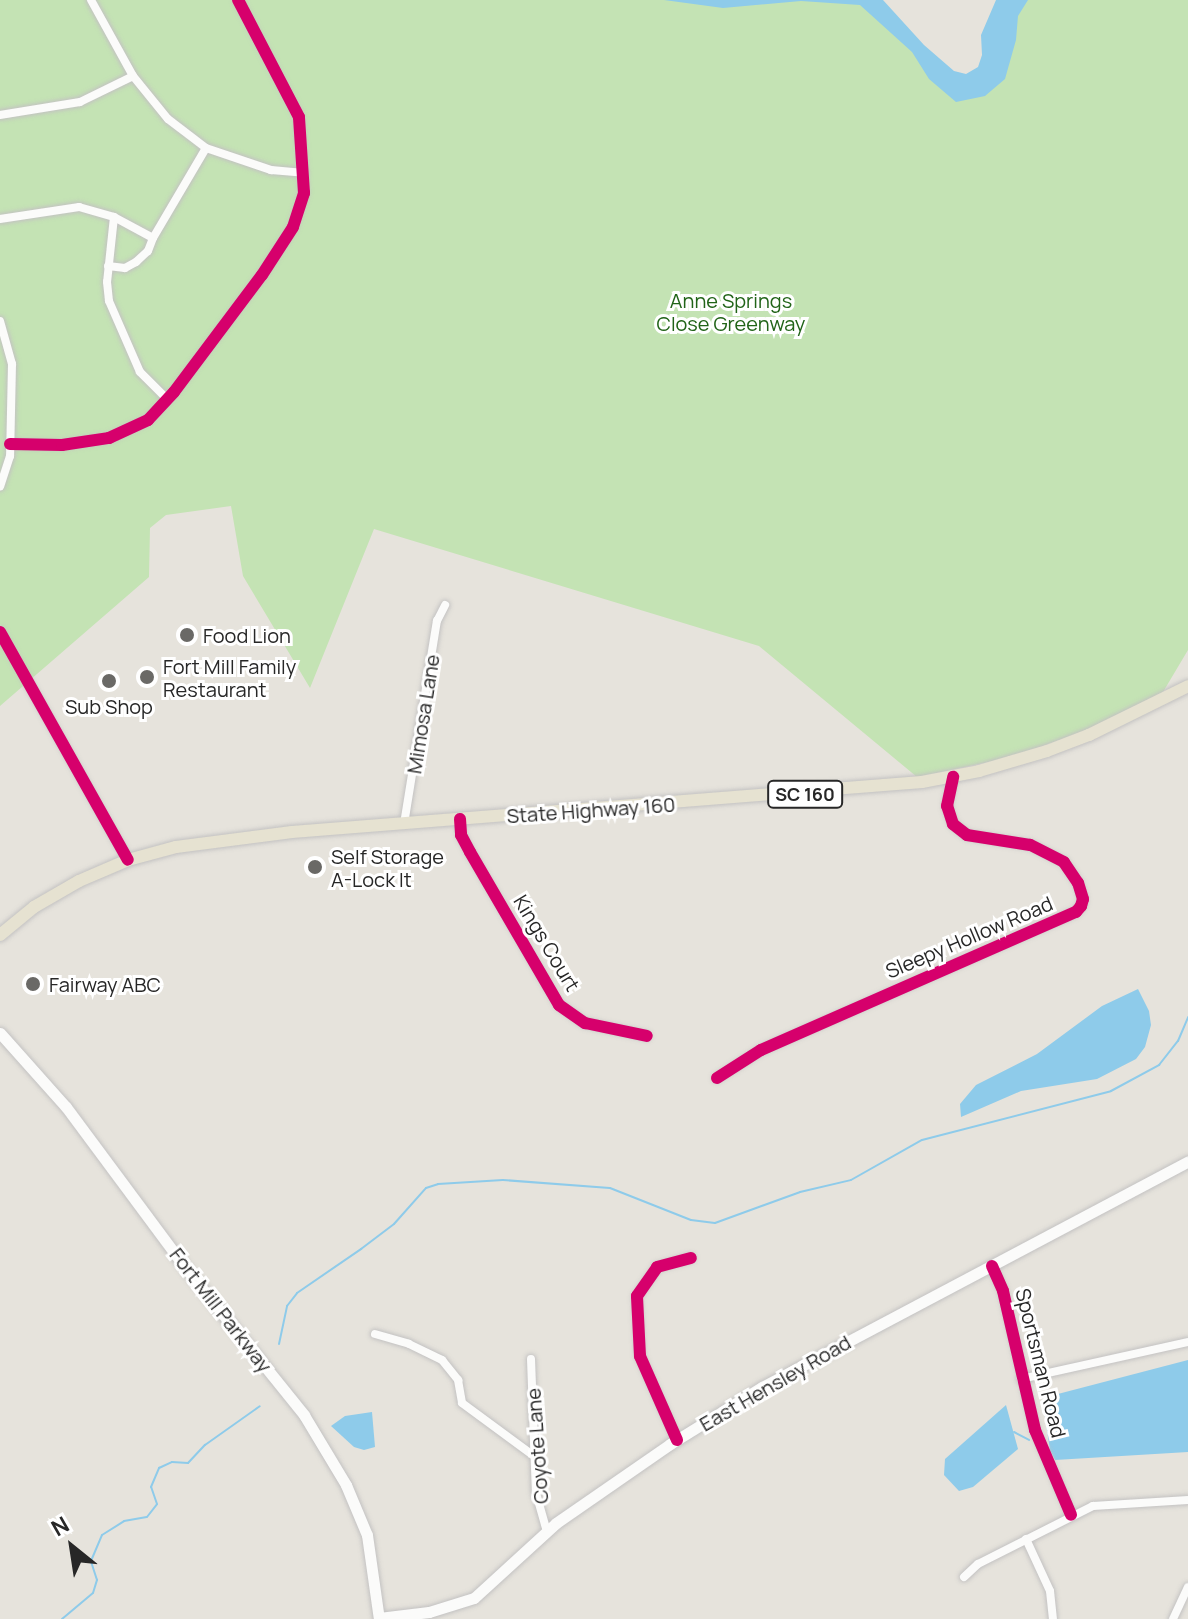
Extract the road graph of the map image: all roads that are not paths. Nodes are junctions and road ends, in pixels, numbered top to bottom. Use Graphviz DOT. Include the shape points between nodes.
graph roads {
  1 [pos="91,0"];
  2 [pos="238,0"];
  3 [pos="133,76"];
  4 [pos="0,115"];
  5 [pos="206,148"];
  6 [pos="304,173"];
  7 [pos="114,217"];
  8 [pos="0,219"];
  9 [pos="153,238"];
  10 [pos="108,266"];
  11 [pos="0,321"];
  12 [pos="167,399"];
  13 [pos="10,444"];
  14 [pos="0,486"];
  15 [pos="445,605"];
  16 [pos="0,632"];
  17 [pos="1188,686"];
  18 [pos="953,777"];
  19 [pos="460,819"];
  20 [pos="404,824"];
  21 [pos="128,860"];
  22 [pos="0,935"];
  23 [pos="0,1033"];
  24 [pos="647,1036"];
  25 [pos="717,1078"];
  26 [pos="1187,1165"];
  27 [pos="691,1258"];
  28 [pos="992,1266"];
  29 [pos="375,1334"];
  30 [pos="1188,1342"];
  31 [pos="531,1359"];
  32 [pos="1021,1379"];
  33 [pos="677,1440"];
  34 [pos="534,1456"];
  35 [pos="1188,1500"];
  36 [pos="1071,1515"];
  37 [pos="547,1532"];
  38 [pos="1026,1539"];
  39 [pos="964,1577"];
  40 [pos="1188,1587"];
  41 [pos="379,1618"];
  42 [pos="1053,1619"];
  43 [pos="1173,1619"];
  1 -- 3 [label="street"];
  2 -- 6 [label="street" via="299,117"];
  3 -- 4 [label="street" via="80,102"];
  3 -- 5 [label="street" via="168,119"];
  5 -- 6 [label="street" via="271,170"];
  5 -- 9 [label="street"];
  6 -- 12 [label="street" via="293,227"];
  7 -- 8 [label="street" via="79,207"];
  7 -- 9 [label="street"];
  7 -- 10 [label="street"];
  9 -- 10 [label="street" via="136,262 125,268"];
  10 -- 12 [label="street" via="109,301 126,346 140,372"];
  11 -- 13 [label="street" via="12,364"];
  12 -- 13 [label="street" via="148,420 109,438 62,445"];
  13 -- 14 [label="street"];
  15 -- 20 [label="street, Mimosa Lane" via="437,622"];
  16 -- 21 [label="street"];
  17 -- 18 [label="main road, State Highway 160 / SC 160" via="1089,735"];
  18 -- 19 [label="main road, State Highway 160 / SC 160" via="862,790"];
  18 -- 25 [label="street, Sleepy Hollow Road" via="947,806 953,824 967,835 1030,845 1064,862 1078,883 1081,906 761,1050"];
  19 -- 20 [label="main road, State Highway 160 / SC 160"];
  19 -- 24 [label="street, Kings Court" via="470,852 559,1005 585,1023"];
  20 -- 21 [label="main road, State Highway 160 / SC 160" via="226,838"];
  21 -- 22 [label="main road, State Highway 160 / SC 160" via="56,893"];
  23 -- 41 [label="main road, Fort Mill Parkway" via="66,1107 304,1415 346,1485 367,1535"];
  26 -- 28 [label="main road, East Hensley Road"];
  27 -- 33 [label="street" via="657,1267 637,1296 640,1356"];
  28 -- 32 [label="street, Sportsman Road" via="1003,1291"];
  28 -- 33 [label="main road, East Hensley Road" via="762,1387"];
  29 -- 34 [label="street" via="442,1360 458,1380 462,1403"];
  30 -- 32 [label="street"];
  31 -- 34 [label="street, Coyote Lane"];
  32 -- 36 [label="street, Sportsman Road" via="1045,1460"];
  33 -- 37 [label="main road, East Hensley Road"];
  34 -- 37 [label="street, Coyote Lane" via="536,1493"];
  35 -- 36 [label="street" via="1114,1503"];
  36 -- 38 [label="street"];
  37 -- 41 [label="main road, East Hensley Road" via="474,1598 429,1612"];
  38 -- 39 [label="street"];
  38 -- 42 [label="street" via="1050,1591"];
  40 -- 43 [label="street"];
}
